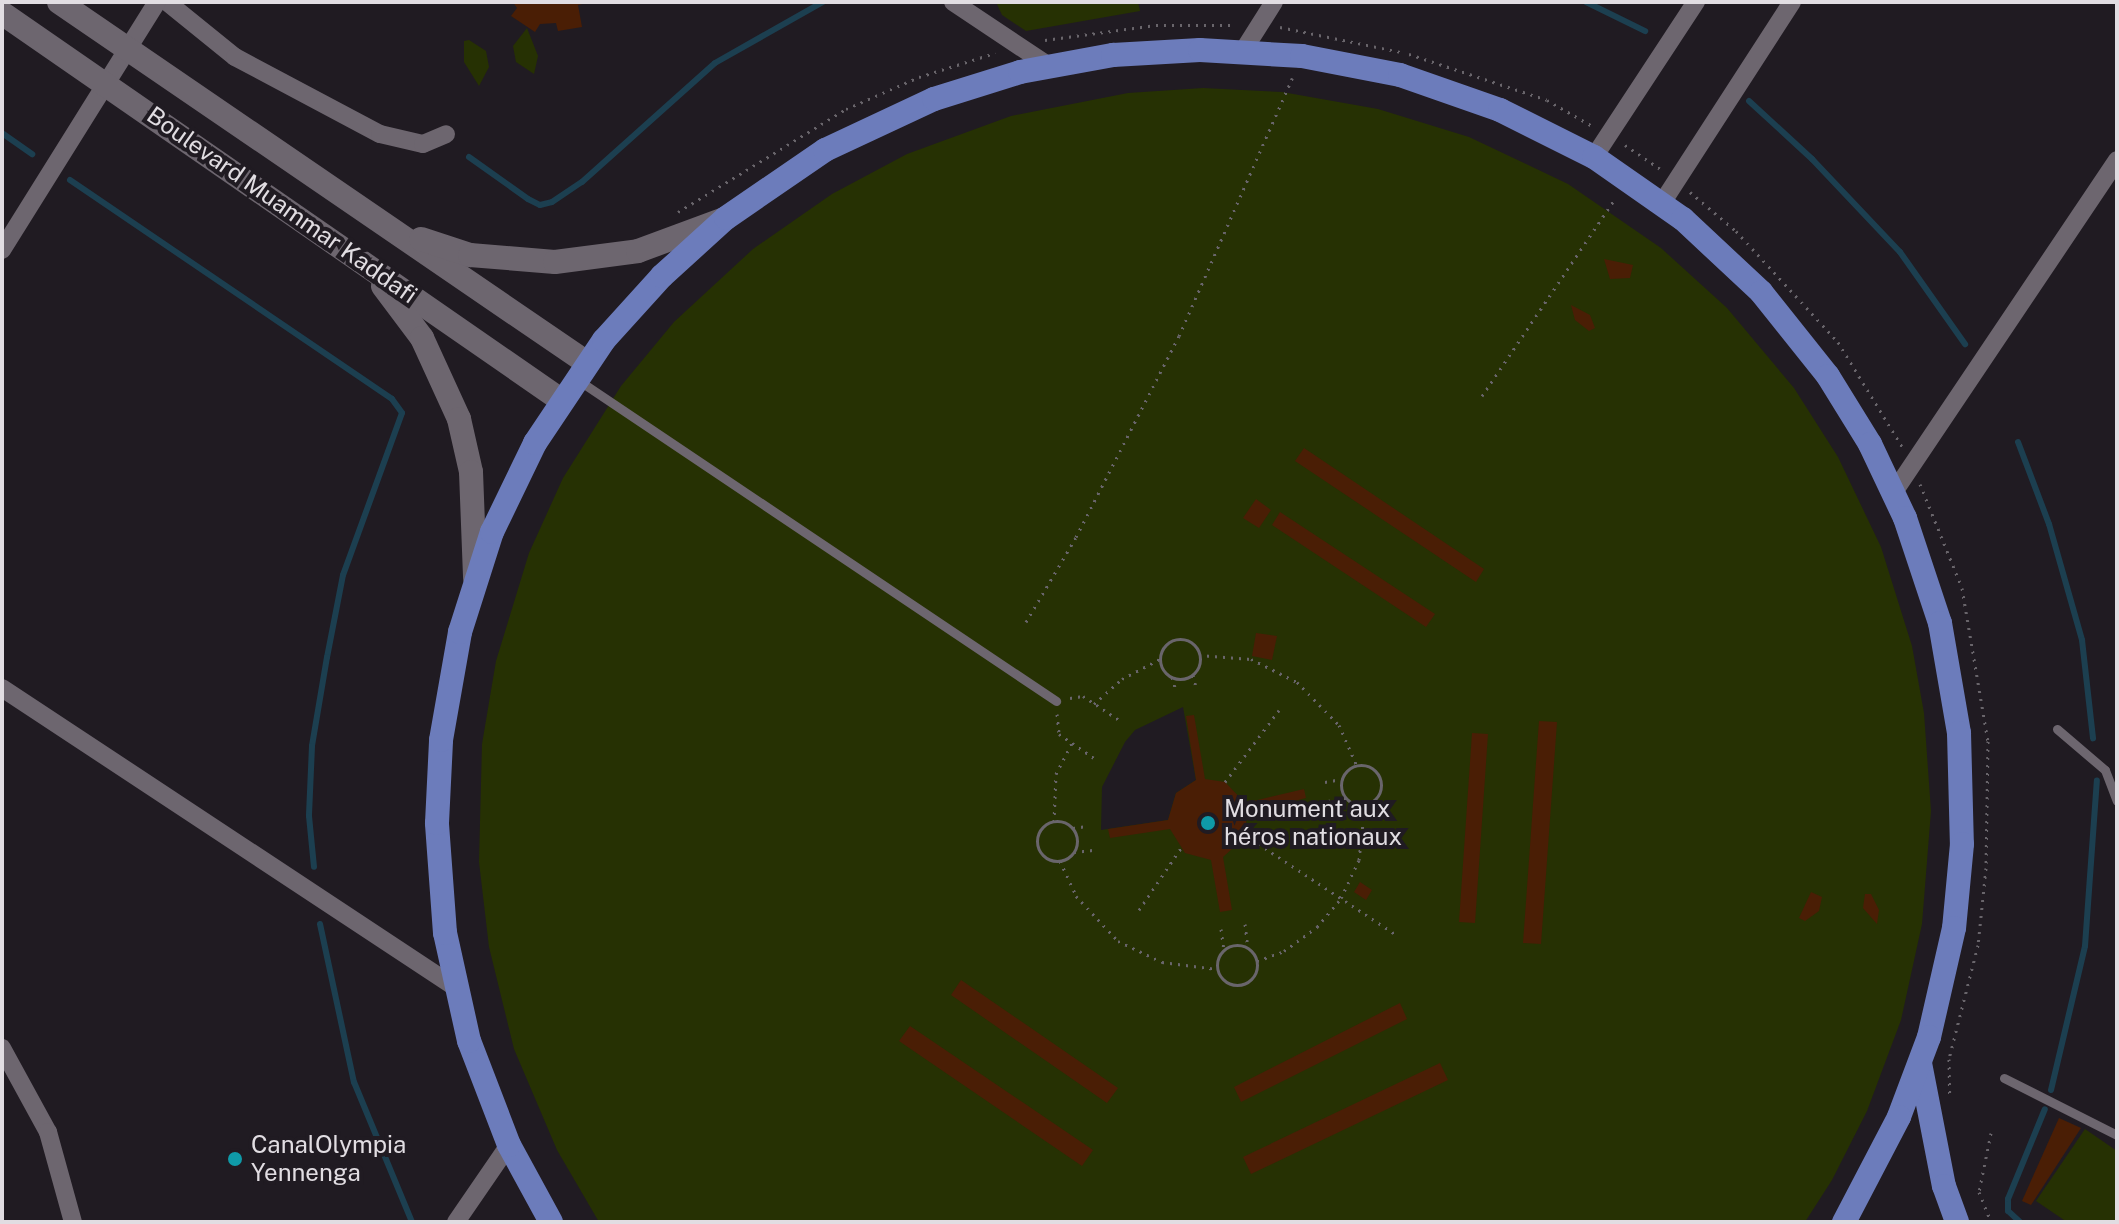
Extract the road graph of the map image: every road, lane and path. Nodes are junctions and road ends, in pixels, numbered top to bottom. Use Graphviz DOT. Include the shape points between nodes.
graph roads {
  1 [pos="59,2"];
  2 [pos="157,2"];
  3 [pos="167,2"];
  4 [pos="953,2"];
  5 [pos="1274,2"];
  6 [pos="1696,2"];
  7 [pos="1792,2"];
  8 [pos="2,13"];
  9 [pos="1259,25"];
  10 [pos="1019,46"];
  11 [pos="129,47"];
  12 [pos="1243,51"];
  13 [pos="1302,56"];
  14 [pos="1049,66"];
  15 [pos="109,85"];
  16 [pos="446,134"];
  17 [pos="1609,135"];
  18 [pos="1594,157"];
  19 [pos="2117,160"];
  20 [pos="1629,179"];
  21 [pos="1676,180"];
  22 [pos="1662,203"];
  23 [pos="674,214"];
  24 [pos="375,218"];
  25 [pos="726,218"];
  26 [pos="2,250"];
  27 [pos="357,257"];
  28 [pos="581,371"];
  29 [pos="1482,396"];
  30 [pos="561,400"];
  31 [pos="1912,465"];
  32 [pos="1894,492"];
  33 [pos="475,579"];
  34 [pos="1026,622"];
  35 [pos="1199,655"];
  36 [pos="1160,659"];
  37 [pos="1193,675"];
  38 [pos="1172,677"];
  39 [pos="1196,687"];
  40 [pos="2,688"];
  41 [pos="1176,691"];
  42 [pos="1056,701"];
  43 [pos="1094,704"];
  44 [pos="1279,710"];
  45 [pos="1122,722"];
  46 [pos="2057,729"];
  47 [pos="1072,743"];
  48 [pos="1097,760"];
  49 [pos="1357,766"];
  50 [pos="1342,779"];
  51 [pos="1225,782"];
  52 [pos="1325,782"];
  53 [pos="1346,798"];
  54 [pos="1328,801"];
  55 [pos="2117,801"];
  56 [pos="1365,804"];
  57 [pos="1054,822"];
  58 [pos="1087,826"];
  59 [pos="1073,828"];
  60 [pos="1245,835"];
  61 [pos="1181,848"];
  62 [pos="1093,850"];
  63 [pos="1074,852"];
  64 [pos="1060,861"];
  65 [pos="1341,898"];
  66 [pos="1139,910"];
  67 [pos="1245,924"];
  68 [pos="1221,929"];
  69 [pos="1398,936"];
  70 [pos="1248,948"];
  71 [pos="1224,950"];
  72 [pos="1257,961"];
  73 [pos="1217,969"];
  74 [pos="455,987"];
  75 [pos="2,1048"];
  76 [pos="1920,1063"];
  77 [pos="2004,1078"];
  78 [pos="1951,1104"];
  79 [pos="1991,1133"];
  80 [pos="2117,1135"];
  81 [pos="509,1145"];
  82 [pos="73,1222"];
  83 [pos="456,1222"];
  84 [pos="551,1222"];
  85 [pos="1844,1222"];
  86 [pos="1957,1222"];
  87 [pos="1991,1222"];
  1 -- 11 [label="main road, Boulevard Muammar Kaddafi"];
  2 -- 11 [label="street"];
  3 -- 16 [label="street" via="235,57 380,134 423,144"];
  4 -- 10 [label="street"];
  5 -- 9 [label="street"];
  6 -- 17 [label="street"];
  7 -- 21 [label="street"];
  8 -- 15 [label="main road, Boulevard Muammar Kaddafi"];
  9 -- 10 [label="path" via="1156,25 1076,33"];
  9 -- 12 [label="street"];
  9 -- 17 [label="path" via="1376,45 1473,71 1547,100"];
  10 -- 14 [label="street"];
  10 -- 23 [label="path" via="919,77 846,109"];
  11 -- 15 [label="street"];
  11 -- 24 [label="main road, Boulevard Muammar Kaddafi"];
  12 -- 13 [label="main road"];
  12 -- 14 [label="main road" via="1135,53"];
  13 -- 18 [label="main road" via="1450,91 1524,120"];
  13 -- 34 [label="path" via="1179,336"];
  14 -- 25 [label="main road" via="962,89 879,123 799,166"];
  15 -- 26 [label="street"];
  15 -- 27 [label="main road, Boulevard Muammar Kaddafi"];
  17 -- 18 [label="street"];
  17 -- 21 [label="path"];
  18 -- 20 [label="main road"];
  19 -- 31 [label="street"];
  20 -- 22 [label="main road"];
  20 -- 29 [label="path"];
  21 -- 22 [label="street"];
  21 -- 31 [label="path" via="1736,231 1838,342 1881,404"];
  22 -- 32 [label="main road" via="1723,254 1796,333 1842,398"];
  24 -- 25 [label="main road" via="470,255 539,262 638,251"];
  24 -- 28 [label="main road, Boulevard Muammar Kaddafi"];
  25 -- 28 [label="main road" via="641,297"];
  27 -- 30 [label="main road, Boulevard Muammar Kaddafi"];
  27 -- 33 [label="main road" via="405,311 459,419 471,472"];
  28 -- 30 [label="main road"];
  28 -- 42 [label="lane"];
  30 -- 33 [label="main road" via="512,487"];
  31 -- 32 [label="street"];
  31 -- 78 [label="path" via="1962,588 1988,741 1986,868 1978,945 1949,1059"];
  32 -- 76 [label="main road" via="1940,623 1956,705 1963,788 1954,928"];
  33 -- 74 [label="main road" via="448,686 437,796 442,906"];
  35 -- 36 [label="path" via="1190,642 1178,639 1166,644"];
  35 -- 37 [label="path"];
  35 -- 49 [label="path" via="1251,659 1297,682 1339,725"];
  36 -- 38 [label="path"];
  36 -- 43 [label="path" via="1122,679"];
  37 -- 38 [label="path"];
  37 -- 39 [label="path"];
  38 -- 41 [label="path"];
  40 -- 74 [label="street"];
  42 -- 43 [label="path" via="1083,696"];
  42 -- 47 [label="path" via="1059,734"];
  43 -- 45 [label="path"];
  44 -- 51 [label="path"];
  46 -- 55 [label="lane" via="2105,770"];
  47 -- 48 [label="path"];
  47 -- 57 [label="path" via="1056,774"];
  49 -- 50 [label="path"];
  49 -- 56 [label="path" via="1372,768 1381,784 1378,796"];
  50 -- 52 [label="path"];
  50 -- 53 [label="path"];
  53 -- 54 [label="path"];
  53 -- 56 [label="path"];
  56 -- 65 [label="path" via="1359,860"];
  57 -- 59 [label="path"];
  57 -- 64 [label="path" via="1040,832 1037,845 1044,856"];
  58 -- 59 [label="path"];
  59 -- 63 [label="path"];
  60 -- 65 [label="path"];
  61 -- 66 [label="path"];
  62 -- 63 [label="path"];
  63 -- 64 [label="path"];
  64 -- 73 [label="path" via="1076,896 1118,941 1162,962"];
  65 -- 69 [label="path"];
  65 -- 72 [label="path" via="1317,927 1284,951"];
  67 -- 70 [label="path"];
  68 -- 71 [label="path"];
  70 -- 71 [label="path"];
  70 -- 72 [label="path"];
  71 -- 73 [label="path"];
  72 -- 73 [label="path" via="1254,977 1243,984 1230,984"];
  74 -- 81 [label="main road" via="478,1067"];
  75 -- 82 [label="street" via="48,1132"];
  76 -- 85 [label="main road" via="1887,1143"];
  76 -- 86 [label="main road" via="1944,1186"];
  77 -- 80 [label="lane"];
  79 -- 87 [label="path" via="1979,1192"];
  81 -- 83 [label="street"];
  81 -- 84 [label="main road"];
}
